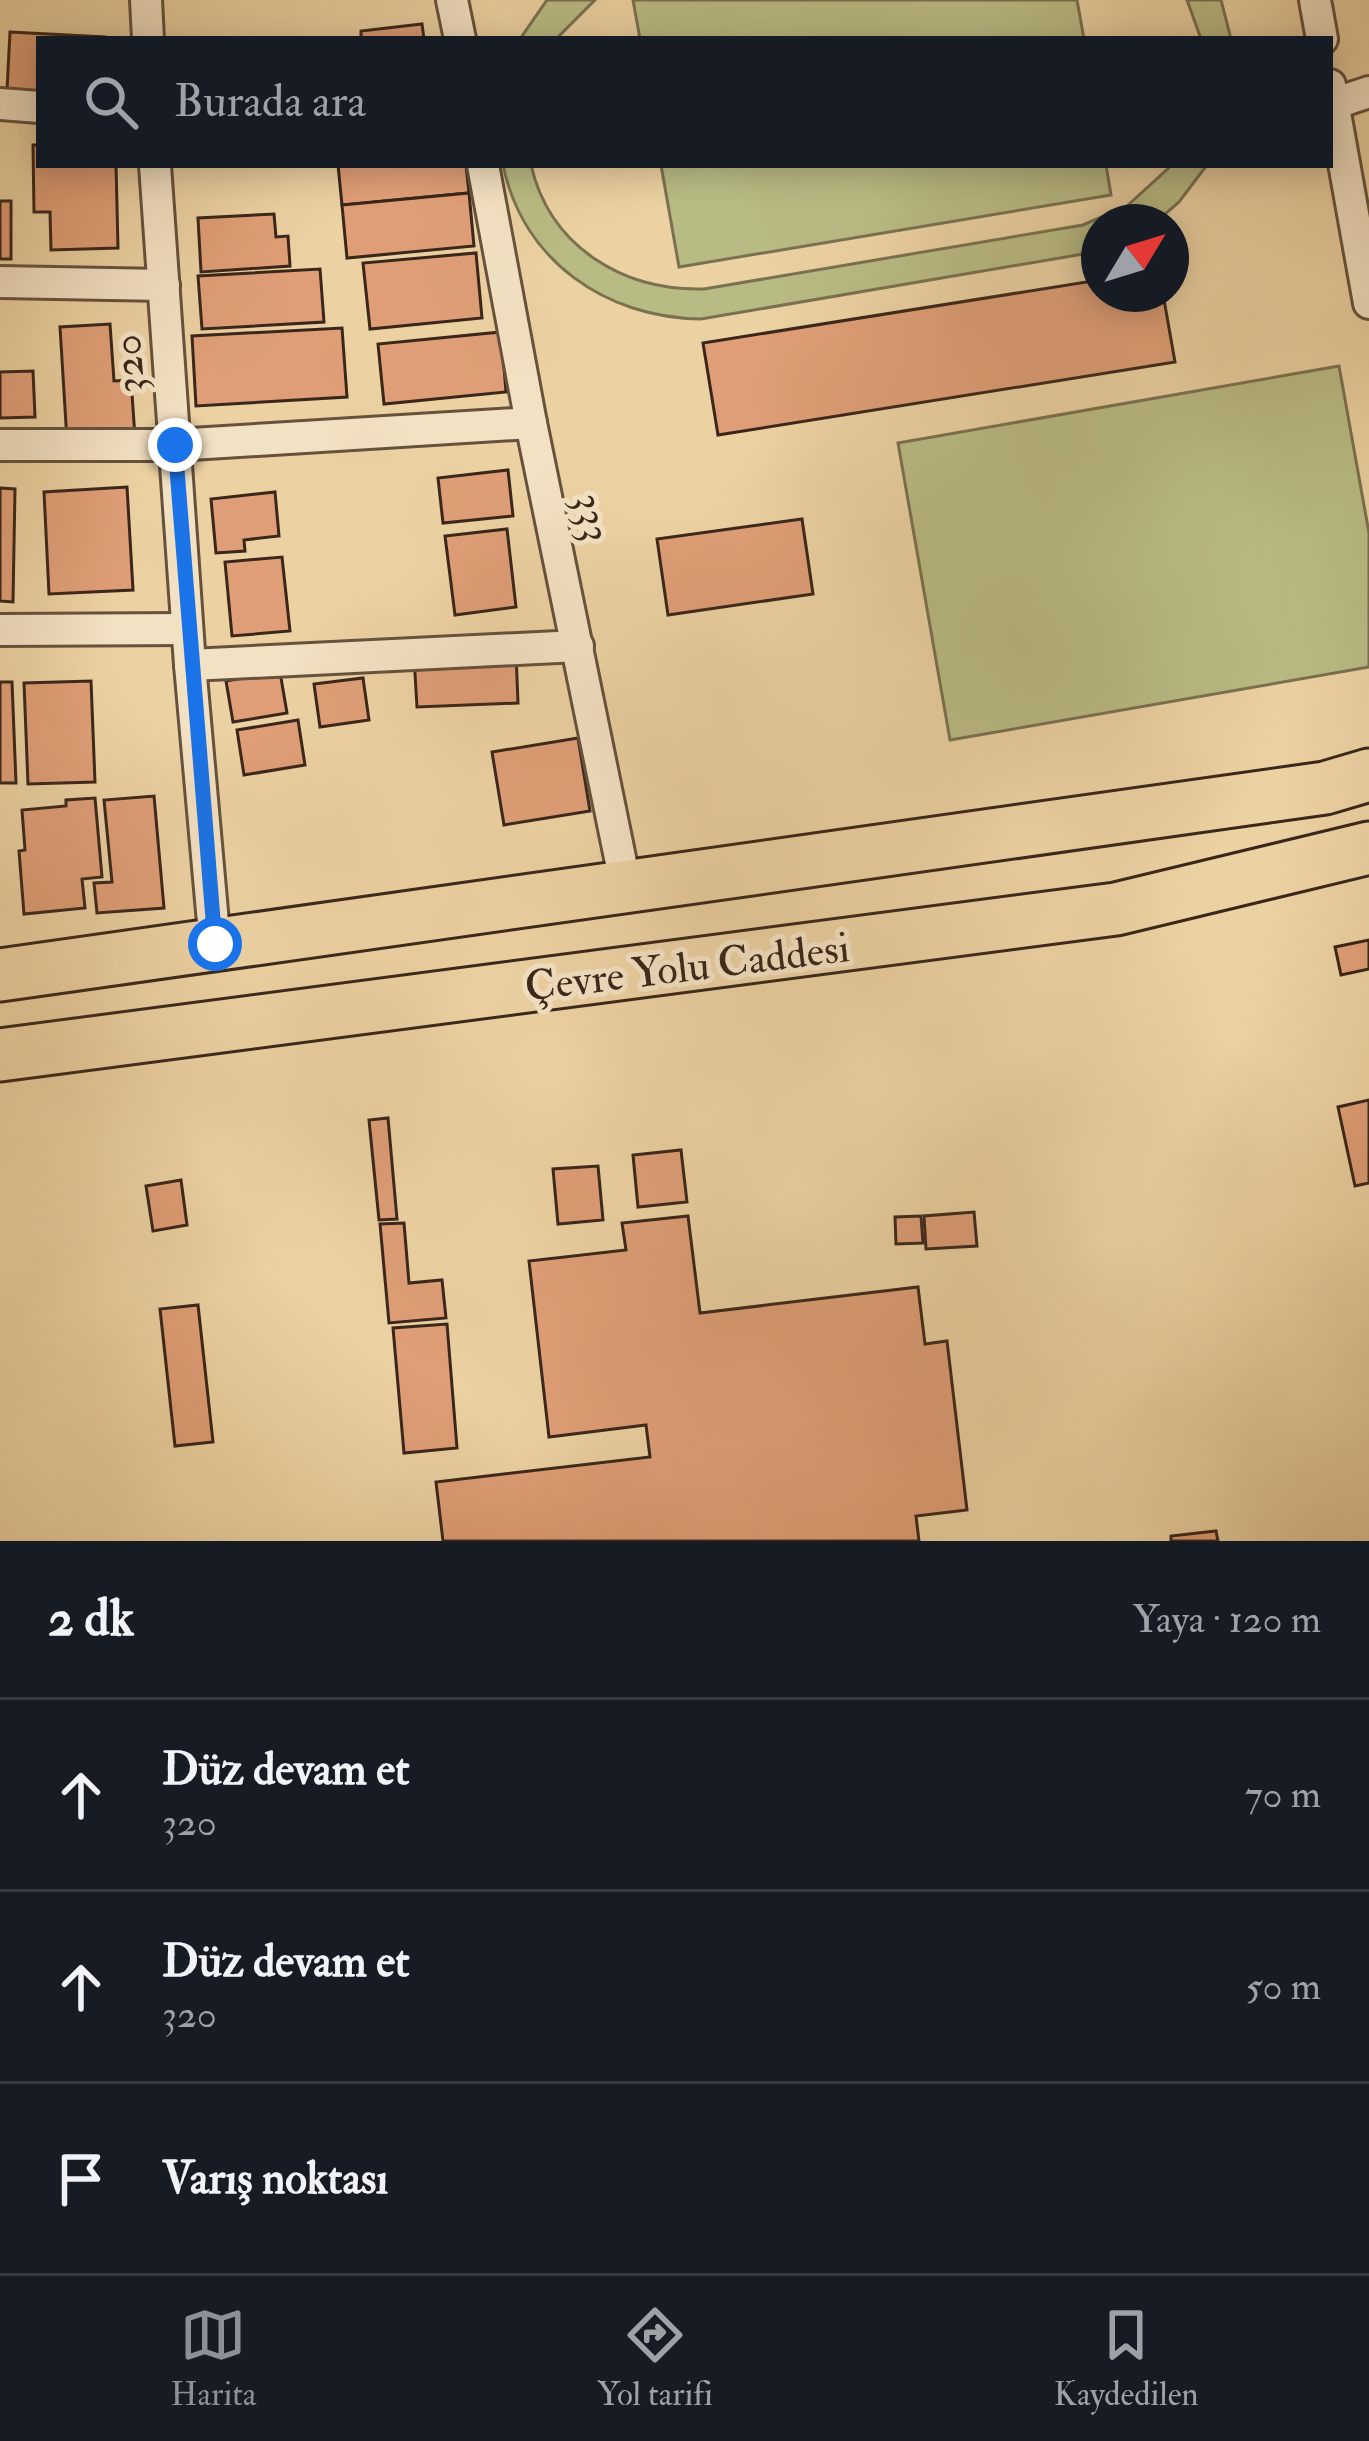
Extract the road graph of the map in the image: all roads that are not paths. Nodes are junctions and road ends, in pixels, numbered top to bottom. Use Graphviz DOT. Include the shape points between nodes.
graph roads {
  1 [pos="146,0"];
  2 [pos="452,0"];
  3 [pos="1315,0"];
  4 [pos="148,36"];
  5 [pos="459,36"];
  6 [pos="1321,36"];
  7 [pos="1369,92"];
  8 [pos="1333,94"];
  9 [pos="1333,99"];
  10 [pos="0,104"];
  11 [pos="36,107"];
  12 [pos="155,168"];
  13 [pos="484,168"];
  14 [pos="1366,266"];
  15 [pos="0,282"];
  16 [pos="164,285"];
  17 [pos="1369,303"];
  18 [pos="531,423"];
  19 [pos="0,445"];
  20 [pos="175,445"];
  21 [pos="188,629"];
  22 [pos="0,630"];
  23 [pos="578,646"];
  24 [pos="190,665"];
  25 [pos="1369,776"];
  26 [pos="1369,848"];
  27 [pos="626,886"];
  28 [pos="215,944"];
  29 [pos="0,975"];
  30 [pos="0,1055"];
  1 -- 4 [label="street"];
  2 -- 5 [label="street"];
  3 -- 6 [label="street"];
  7 -- 8 [label="street"];
  9 -- 14 [label="street"];
  10 -- 11 [label="street"];
  12 -- 16 [label="street, 320"];
  13 -- 18 [label="street, 333"];
  14 -- 17 [label="street"];
  15 -- 16 [label="street"];
  16 -- 20 [label="street, 320"];
  18 -- 20 [label="street"];
  18 -- 23 [label="street, 333"];
  19 -- 20 [label="street"];
  20 -- 21 [label="street, 320"];
  21 -- 22 [label="street"];
  21 -- 24 [label="street, 320"];
  23 -- 24 [label="street"];
  23 -- 27 [label="street, 333"];
  24 -- 28 [label="street"];
  25 -- 27 [label="highway, Çevre Yolu Caddesi"];
  26 -- 30 [label="highway, Çevre Yolu Caddesi" via="1116,909"];
  27 -- 28 [label="highway, Çevre Yolu Caddesi"];
  28 -- 29 [label="highway, Çevre Yolu Caddesi"];
}
